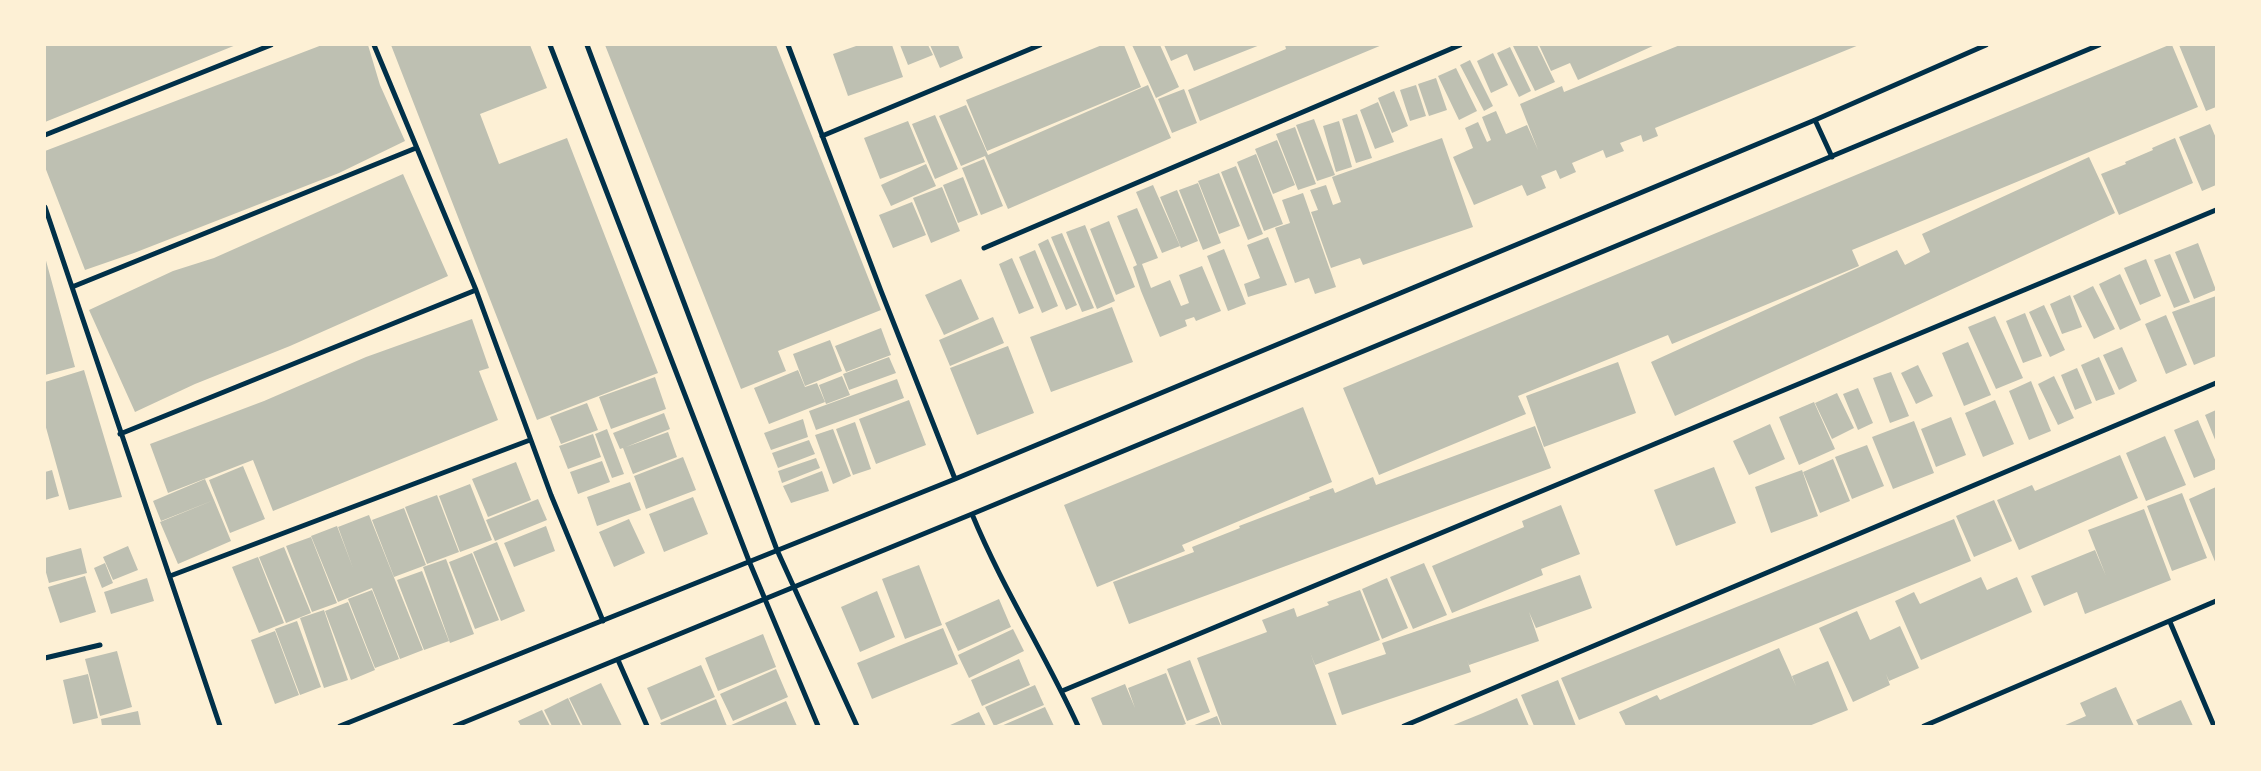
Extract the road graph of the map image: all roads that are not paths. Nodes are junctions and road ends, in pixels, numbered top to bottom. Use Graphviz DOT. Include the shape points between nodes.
graph roads {
  1 [pos="271,45"];
  2 [pos="374,45"];
  3 [pos="550,45"];
  4 [pos="587,45"];
  5 [pos="788,45"];
  6 [pos="1040,45"];
  7 [pos="1460,45"];
  8 [pos="1986,45"];
  9 [pos="2099,45"];
  10 [pos="1815,120"];
  11 [pos="45,135"];
  12 [pos="822,136"];
  13 [pos="416,148"];
  14 [pos="1832,157"];
  15 [pos="45,207"];
  16 [pos="2216,210"];
  17 [pos="984,248"];
  18 [pos="72,287"];
  19 [pos="476,290"];
  20 [pos="2216,383"];
  21 [pos="120,434"];
  22 [pos="530,440"];
  23 [pos="955,479"];
  24 [pos="972,514"];
  25 [pos="777,550"];
  26 [pos="749,561"];
  27 [pos="170,576"];
  28 [pos="792,586"];
  29 [pos="766,598"];
  30 [pos="2216,601"];
  31 [pos="603,621"];
  32 [pos="2170,622"];
  33 [pos="100,645"];
  34 [pos="45,658"];
  35 [pos="618,660"];
  36 [pos="1062,691"];
  37 [pos="220,726"];
  38 [pos="340,726"];
  39 [pos="455,726"];
  40 [pos="647,726"];
  41 [pos="818,726"];
  42 [pos="857,726"];
  43 [pos="1078,726"];
  44 [pos="1404,726"];
  45 [pos="1924,726"];
  46 [pos="2214,726"];
  1 -- 11 [label="street"];
  2 -- 13 [label="street"];
  3 -- 26 [label="street"];
  4 -- 25 [label="street"];
  5 -- 12 [label="street"];
  6 -- 12 [label="street"];
  7 -- 17 [label="street"];
  8 -- 10 [label="street"];
  9 -- 14 [label="street"];
  10 -- 14 [label="street"];
  10 -- 23 [label="street"];
  12 -- 23 [label="street"];
  13 -- 18 [label="street"];
  13 -- 19 [label="street"];
  14 -- 24 [label="street"];
  15 -- 18 [label="street"];
  16 -- 36 [label="street"];
  18 -- 21 [label="street"];
  19 -- 21 [label="street"];
  19 -- 22 [label="street"];
  20 -- 44 [label="street"];
  21 -- 27 [label="street"];
  22 -- 27 [label="street"];
  22 -- 31 [label="street"];
  23 -- 25 [label="street"];
  24 -- 28 [label="street"];
  24 -- 36 [label="street"];
  25 -- 26 [label="street"];
  25 -- 28 [label="street"];
  26 -- 29 [label="street"];
  26 -- 31 [label="street"];
  27 -- 37 [label="street"];
  28 -- 29 [label="street"];
  28 -- 42 [label="street"];
  29 -- 35 [label="street"];
  29 -- 41 [label="street"];
  30 -- 32 [label="street"];
  31 -- 38 [label="street"];
  32 -- 45 [label="street"];
  32 -- 46 [label="street"];
  33 -- 34 [label="street"];
  35 -- 39 [label="street"];
  35 -- 40 [label="street"];
  36 -- 43 [label="street"];
}
